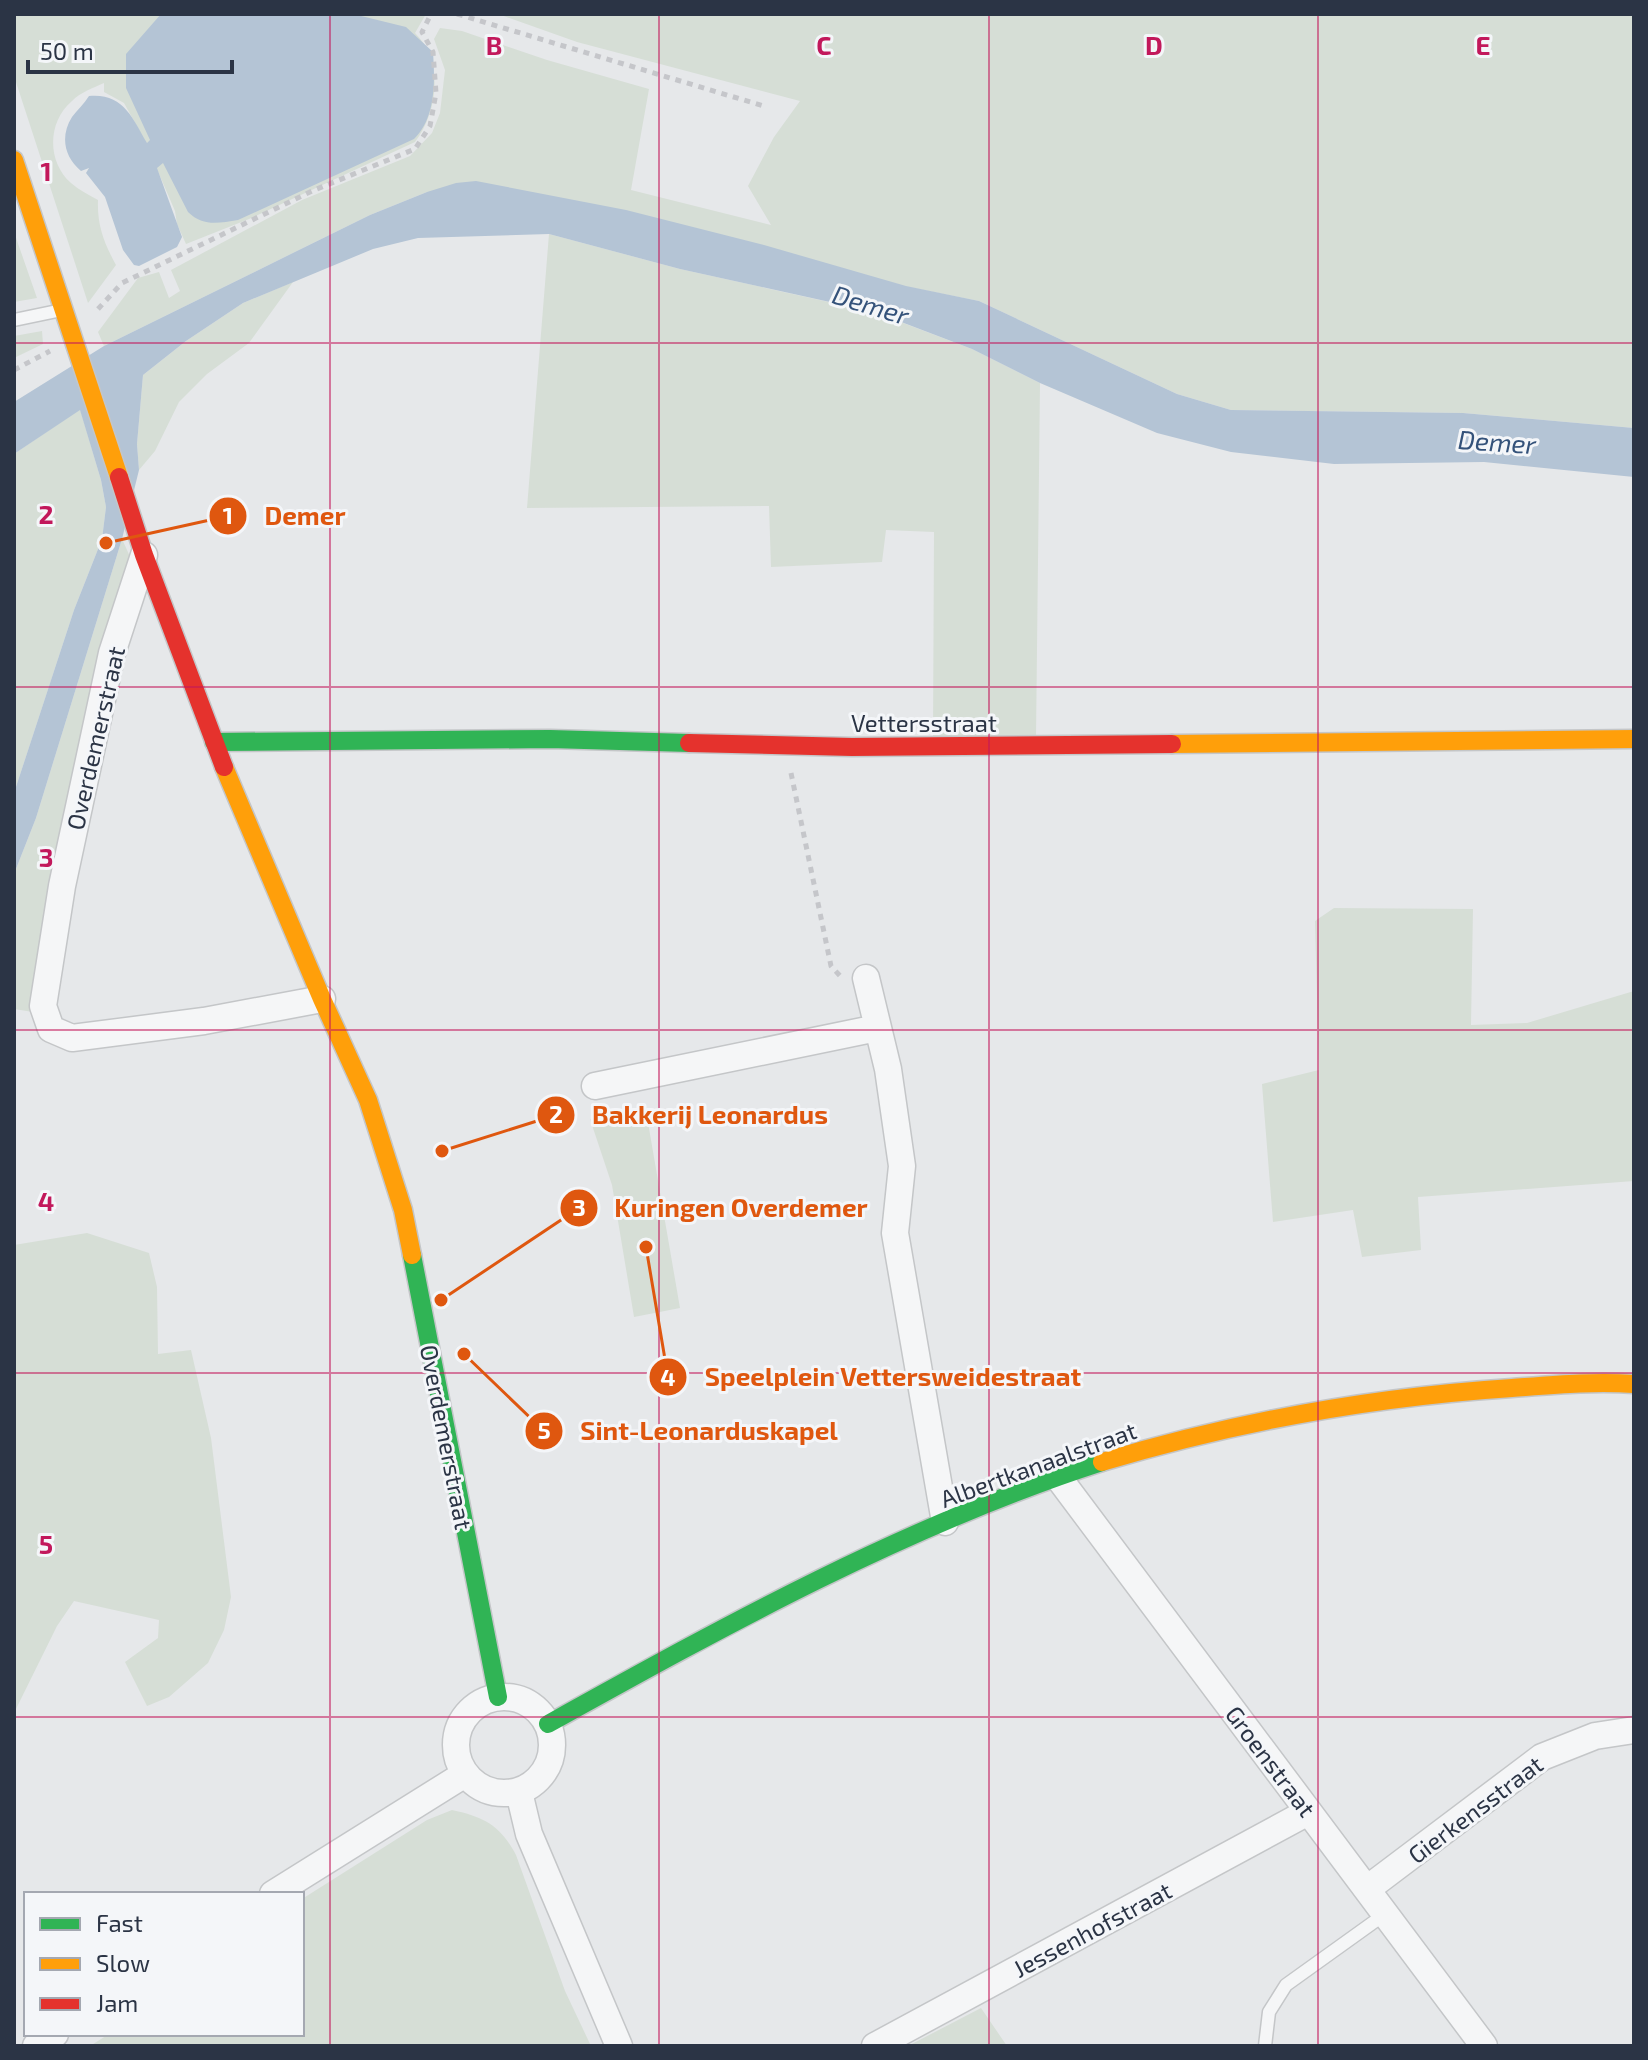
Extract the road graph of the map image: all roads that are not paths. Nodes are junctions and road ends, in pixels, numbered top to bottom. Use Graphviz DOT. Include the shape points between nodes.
graph roads {
  1 [pos="14,160"];
  2 [pos="68,317"];
  3 [pos="14,320"];
  4 [pos="144,555"];
  5 [pos="1634,739"];
  6 [pos="214,742"];
  7 [pos="866,978"];
  8 [pos="322,999"];
  9 [pos="877,1028"];
  10 [pos="595,1086"];
  11 [pos="1634,1384"];
  12 [pos="1058,1477"];
  13 [pos="945,1522"];
  14 [pos="498,1697"];
  15 [pos="548,1724"];
  16 [pos="1634,1730"];
  17 [pos="465,1774"];
  18 [pos="519,1792"];
  19 [pos="1308,1812"];
  20 [pos="1367,1889"];
  21 [pos="276,1892"];
  22 [pos="1385,1914"];
  23 [pos="619,2046"];
  24 [pos="875,2046"];
  25 [pos="1265,2046"];
  26 [pos="1484,2046"];
  1 -- 2 [label="street, Overdemerstraat"];
  2 -- 3 [label="lane"];
  2 -- 4 [label="street, Overdemerstraat"];
  4 -- 6 [label="street, Overdemerstraat"];
  4 -- 8 [label="street, Overdemerstraat" via="112,653 62,886 43,1006 51,1029 72,1038"];
  5 -- 6 [label="street, Vettersstraat" via="852,747 550,739"];
  6 -- 8 [label="street, Overdemerstraat"];
  7 -- 9 [label="street"];
  8 -- 14 [label="street, Overdemerstraat" via="368,1100 403,1210"];
  9 -- 10 [label="street"];
  9 -- 13 [label="street" via="902,1166 895,1233"];
  11 -- 12 [label="street, Albertkanaalstraat" via="1483,1388 1347,1406 1156,1447"];
  12 -- 13 [label="street, Albertkanaalstraat"];
  12 -- 19 [label="street, Groenstraat"];
  13 -- 15 [label="street, Albertkanaalstraat" via="827,1576"];
  14 -- 15 [label="street" via="528,1702"];
  14 -- 17 [label="street" via="479,1704 456,1735 456,1755"];
  15 -- 18 [label="street" via="552,1757 534,1785"];
  16 -- 20 [label="street, Gierkensstraat" via="1595,1736 1542,1757"];
  17 -- 18 [label="street" via="489,1792"];
  17 -- 21 [label="street"];
  18 -- 23 [label="street" via="529,1834"];
  19 -- 20 [label="street, Groenstraat"];
  19 -- 24 [label="street, Jessenhofstraat"];
  20 -- 22 [label="street, Groenstraat"];
  22 -- 25 [label="lane" via="1286,1985 1269,2012"];
  22 -- 26 [label="street, Groenstraat"];
}
